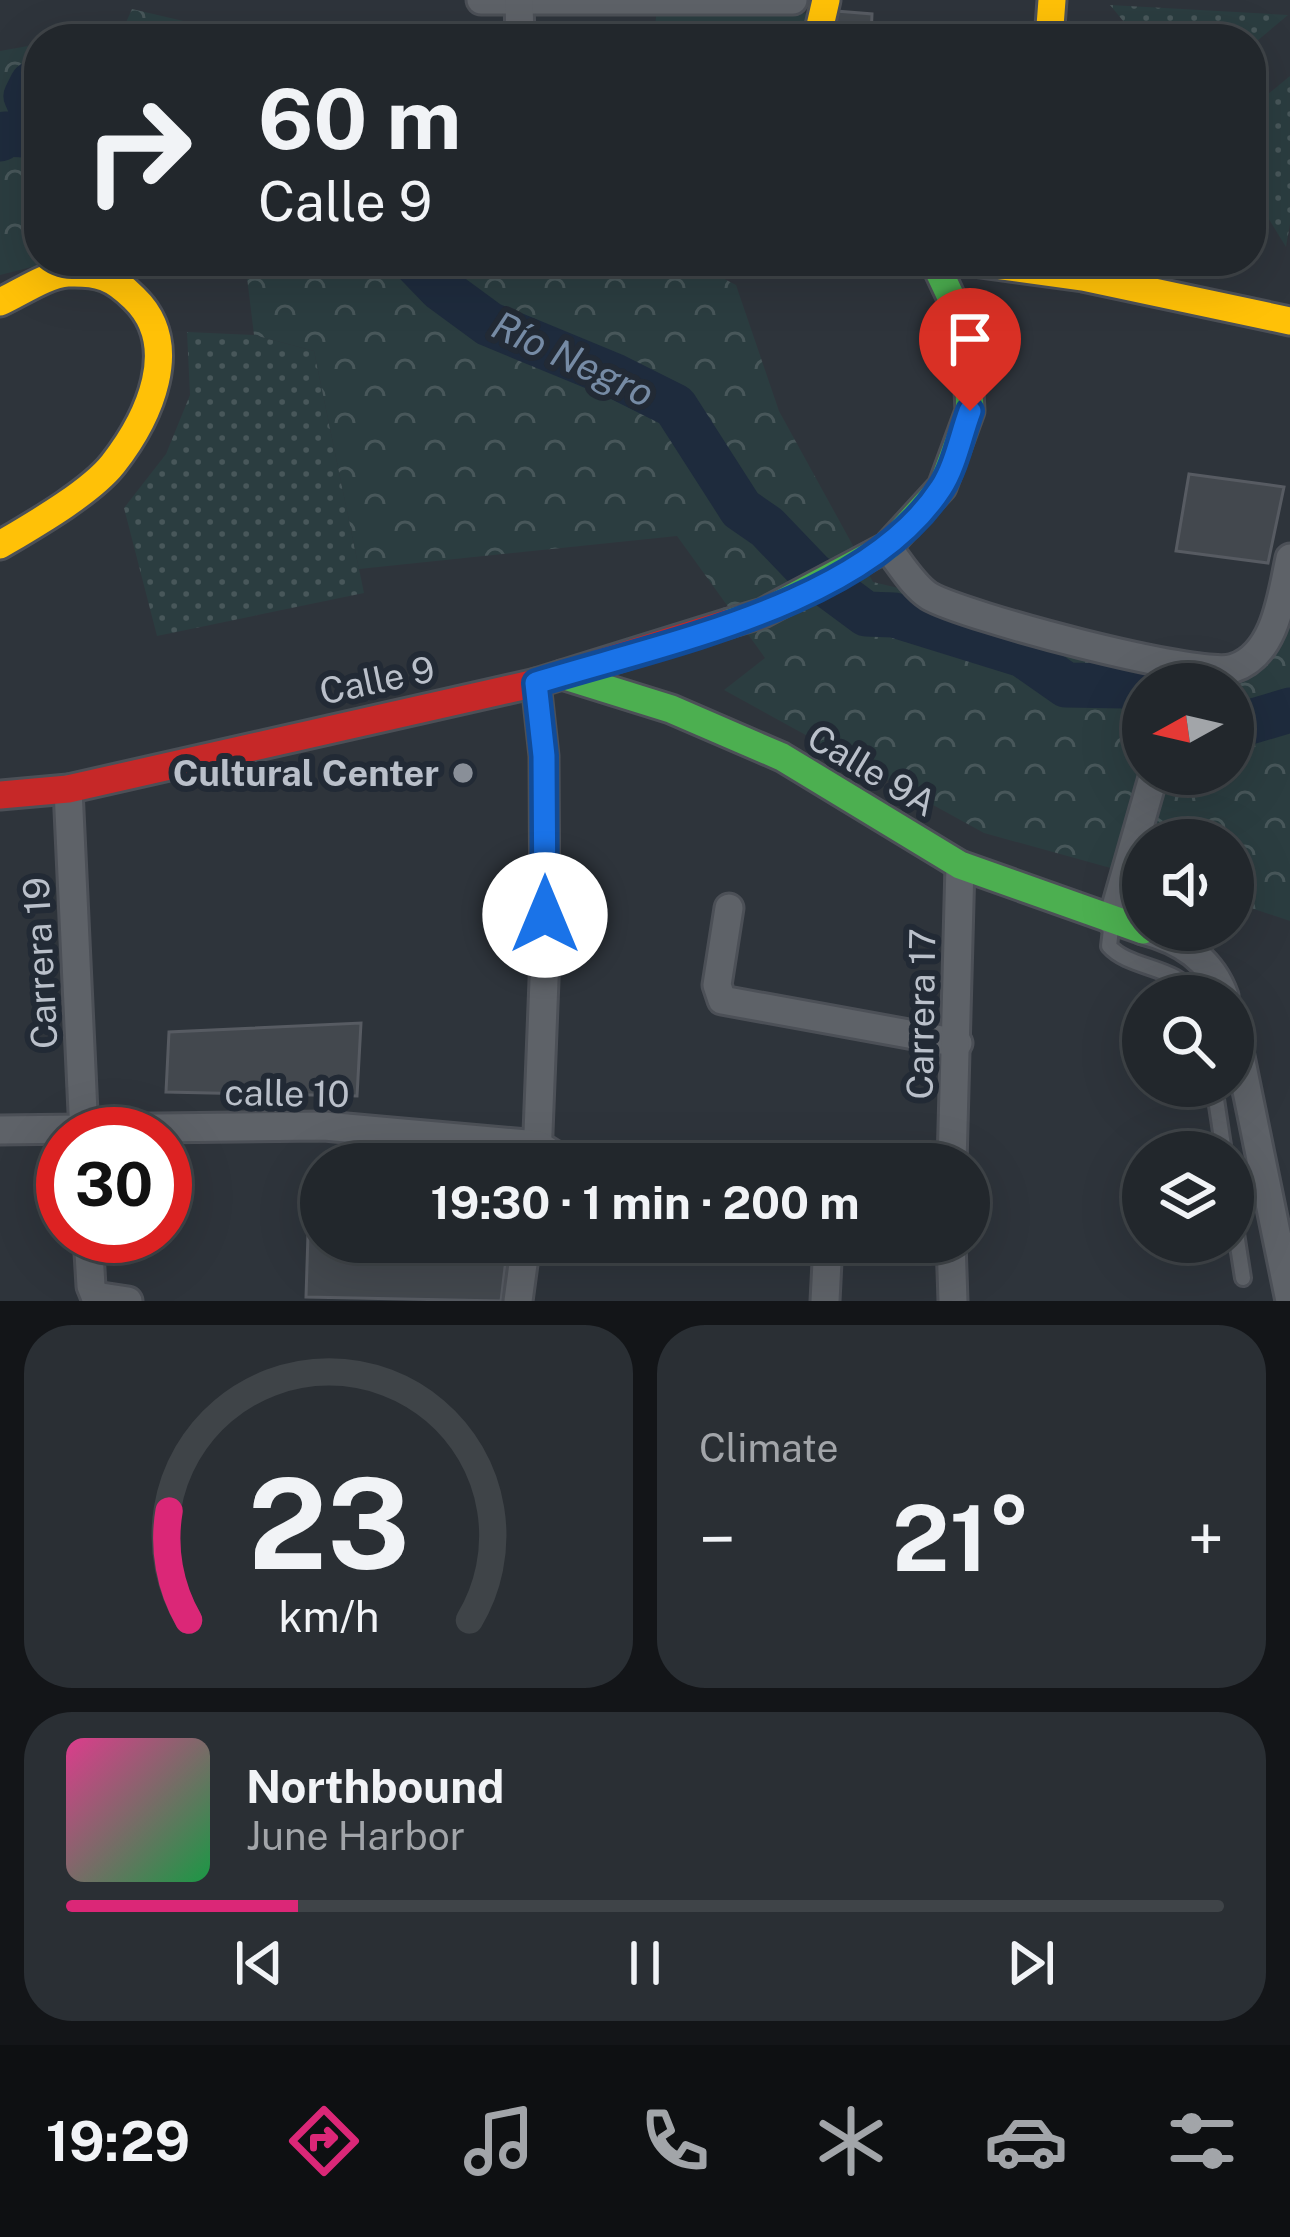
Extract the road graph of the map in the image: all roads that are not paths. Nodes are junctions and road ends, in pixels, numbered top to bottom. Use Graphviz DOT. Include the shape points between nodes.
graph roads {
  1 [pos="482,0"];
  2 [pos="793,0"];
  3 [pos="519,2"];
  4 [pos="57,276"];
  5 [pos="94,276"];
  6 [pos="941,276"];
  7 [pos="1107,276"];
  8 [pos="0,302"];
  9 [pos="1290,321"];
  10 [pos="0,545"];
  11 [pos="887,547"];
  12 [pos="1290,558"];
  13 [pos="1140,663"];
  14 [pos="1241,663"];
  15 [pos="549,679"];
  16 [pos="68,789"];
  17 [pos="0,794"];
  18 [pos="1147,795"];
  19 [pos="959,865"];
  20 [pos="729,908"];
  21 [pos="1112,921"];
  22 [pos="1122,924"];
  23 [pos="1186,951"];
  24 [pos="1167,975"];
  25 [pos="1211,975"];
  26 [pos="958,1043"];
  27 [pos="82,1107"];
  28 [pos="1250,1107"];
  29 [pos="192,1129"];
  30 [pos="0,1130"];
  31 [pos="36,1131"];
  32 [pos="453,1143"];
  33 [pos="537,1143"];
  34 [pos="953,1143"];
  35 [pos="90,1263"];
  36 [pos="523,1263"];
  37 [pos="827,1263"];
  38 [pos="952,1263"];
  39 [pos="1241,1263"];
  40 [pos="1243,1278"];
  41 [pos="128,1301"];
  42 [pos="518,1301"];
  43 [pos="825,1301"];
  44 [pos="953,1301"];
  45 [pos="1290,1301"];
  1 -- 3 [label="street"];
  2 -- 3 [label="street"];
  4 -- 8 [label="street"];
  5 -- 10 [label="street" via="114,278 148,311 162,351 152,396 112,466"];
  6 -- 11 [label="street" via="966,329 970,411 942,487"];
  7 -- 9 [label="street"];
  11 -- 13 [label="street" via="925,594 964,612"];
  11 -- 15 [label="street, Calle 9" via="764,614"];
  12 -- 14 [label="street" via="1280,610 1260,650"];
  15 -- 16 [label="street, Calle 9"];
  15 -- 19 [label="street, Calle 9A" via="671,709 782,757"];
  15 -- 33 [label="street"];
  16 -- 17 [label="street, Calle 9"];
  16 -- 27 [label="street, Carrera 19"];
  18 -- 21 [label="street"];
  19 -- 21 [label="street, Calle 9A"];
  19 -- 26 [label="street, Carrera 17"];
  20 -- 26 [label="street" via="717,985 722,1000"];
  21 -- 22 [label="street, Calle 9A"];
  21 -- 24 [label="lane" via="1114,953"];
  23 -- 25 [label="street, Calle 9A"];
  26 -- 34 [label="street, Carrera 17"];
  28 -- 45 [label="street"];
  29 -- 32 [label="street, calle 10" via="324,1126"];
  30 -- 31 [label="street, calle 10"];
  35 -- 41 [label="street" via="95,1296"];
  36 -- 42 [label="street"];
  37 -- 43 [label="street"];
  38 -- 44 [label="street"];
  39 -- 40 [label="lane"];
}
